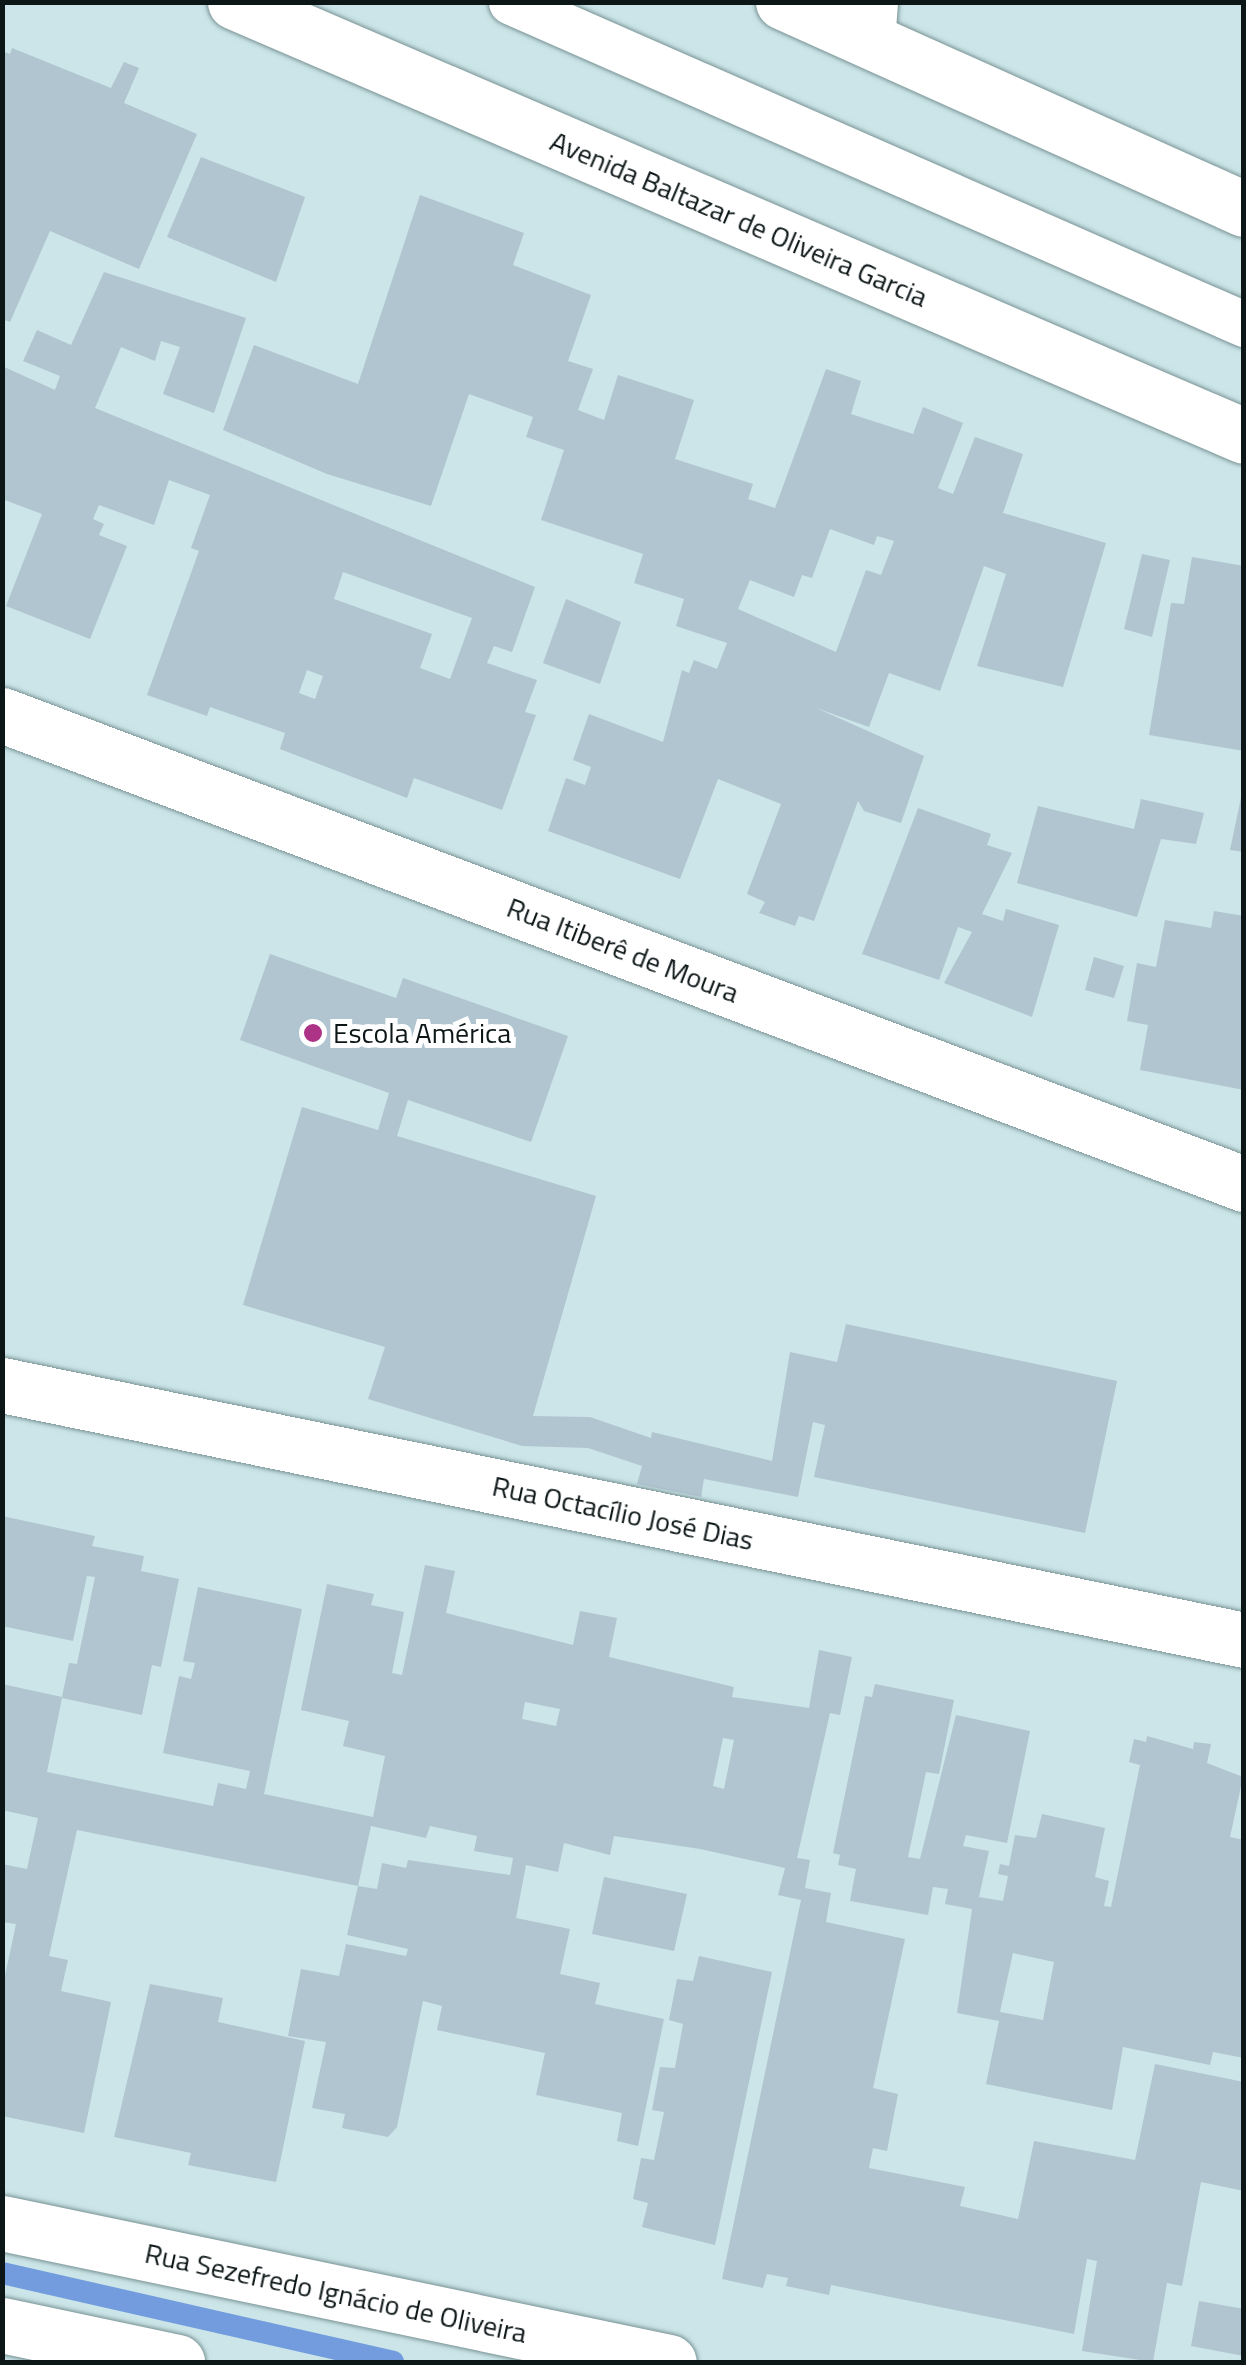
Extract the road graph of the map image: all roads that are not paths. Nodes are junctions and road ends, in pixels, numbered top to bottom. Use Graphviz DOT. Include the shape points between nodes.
graph roads {
  1 [pos="235,2"];
  2 [pos="511,2"];
  3 [pos="783,2"];
  4 [pos="874,22"];
  5 [pos="1244,209"];
  6 [pos="1244,324"];
  7 [pos="1244,436"];
  8 [pos="2,715"];
  9 [pos="1244,1184"];
  10 [pos="2,1385"];
  11 [pos="1244,1640"];
  12 [pos="2,2223"];
  13 [pos="2,2325"];
  14 [pos="178,2362"];
  15 [pos="669,2362"];
  1 -- 7 [label="street, Avenida Baltazar de Oliveira Garcia"];
  2 -- 6 [label="lane"];
  3 -- 4 [label="street"];
  4 -- 5 [label="street"];
  8 -- 9 [label="street, Rua Itiberê de Moura"];
  10 -- 11 [label="street, Rua Octacílio José Dias"];
  12 -- 15 [label="street, Rua Sezefredo Ignácio de Oliveira"];
  13 -- 14 [label="street"];
}
